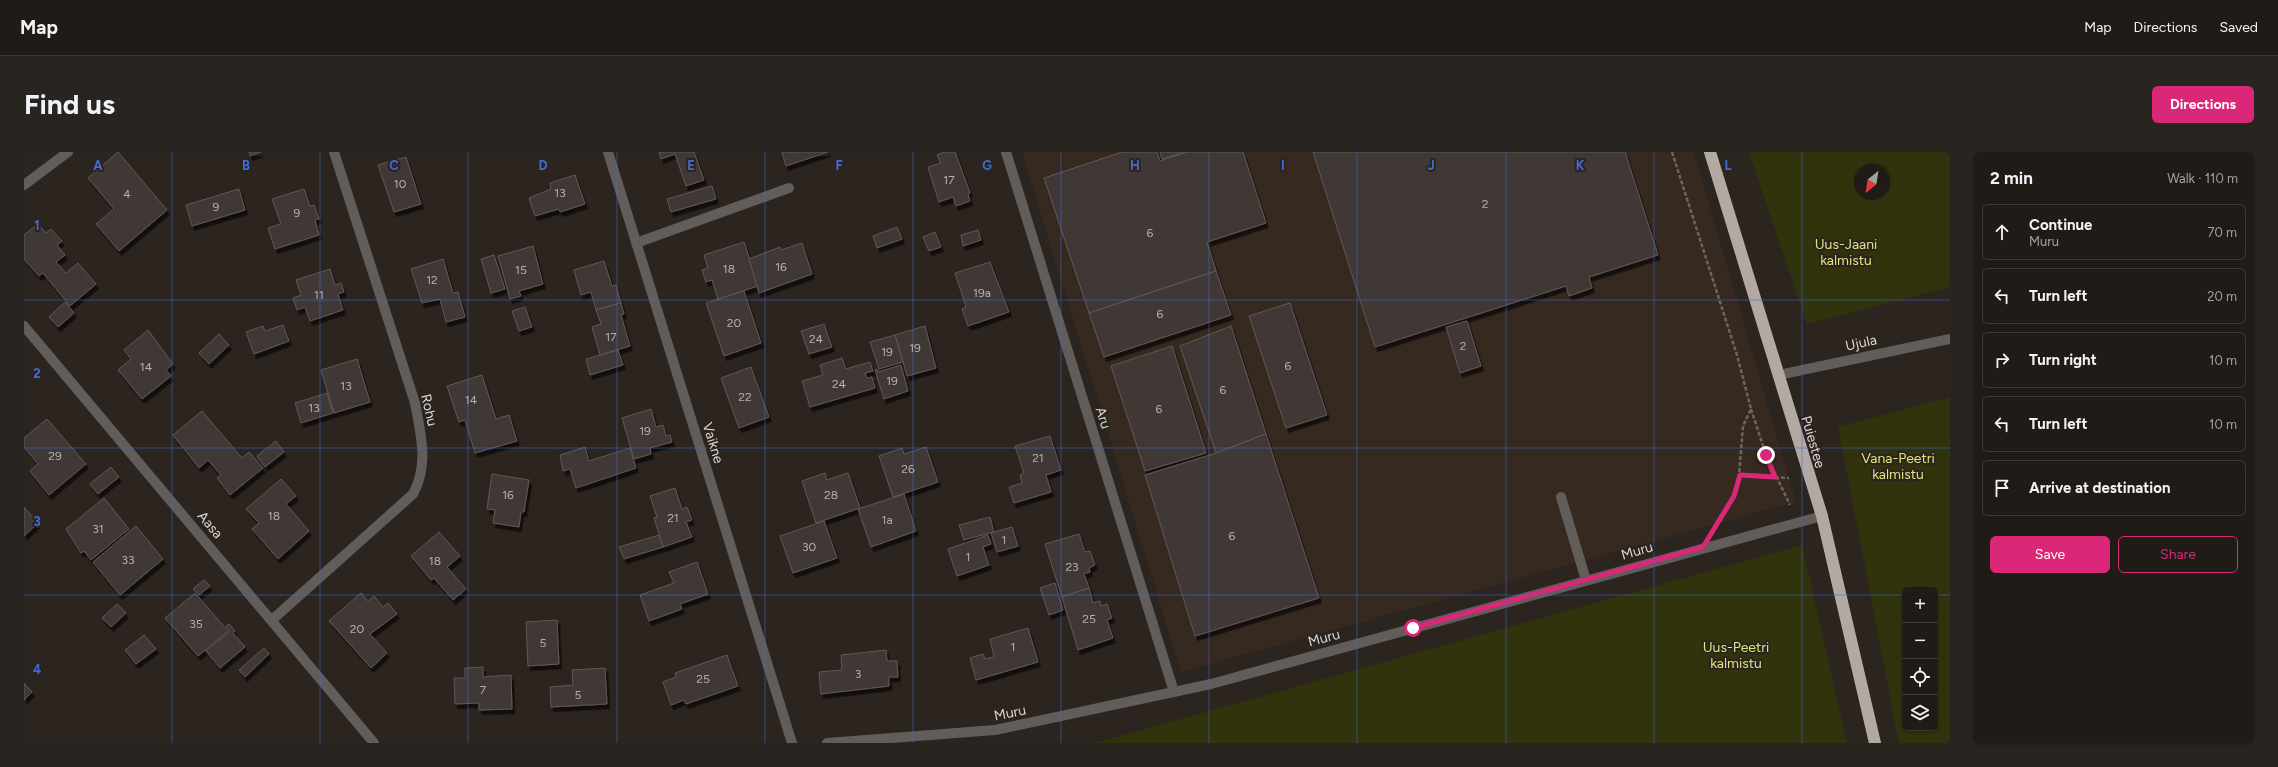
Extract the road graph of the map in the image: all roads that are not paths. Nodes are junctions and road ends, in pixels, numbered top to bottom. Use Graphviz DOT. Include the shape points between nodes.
graph roads {
  1 [pos="68,152"];
  2 [pos="334,152"];
  3 [pos="608,152"];
  4 [pos="1006,152"];
  5 [pos="1710,152"];
  6 [pos="24,185"];
  7 [pos="789,188"];
  8 [pos="636,243"];
  9 [pos="24,326"];
  10 [pos="1950,339"];
  11 [pos="1778,375"];
  12 [pos="1561,497"];
  13 [pos="1822,516"];
  14 [pos="1586,580"];
  15 [pos="272,620"];
  16 [pos="1174,692"];
  17 [pos="946,739"];
  18 [pos="874,741"];
  19 [pos="374,743"];
  20 [pos="792,743"];
  21 [pos="826,743"];
  22 [pos="1875,743"];
  1 -- 6 [label="street"];
  2 -- 15 [label="street, Rohu" via="415,403 422,441 423,467 420,482 413,494"];
  3 -- 8 [label="street, Vaikne"];
  4 -- 16 [label="street, Aru"];
  5 -- 11 [label="highway, Puiestee"];
  7 -- 8 [label="street"];
  8 -- 20 [label="street, Vaikne"];
  9 -- 15 [label="street, Aasa"];
  10 -- 11 [label="street, Ujula"];
  11 -- 13 [label="highway, Puiestee"];
  12 -- 14 [label="street"];
  13 -- 14 [label="street, Muru"];
  13 -- 22 [label="highway, Puiestee"];
  14 -- 16 [label="street, Muru" via="1212,684"];
  15 -- 19 [label="street, Aasa"];
  16 -- 17 [label="street, Muru"];
  17 -- 18 [label="street, Muru"];
  18 -- 21 [label="street, Muru"];
}
